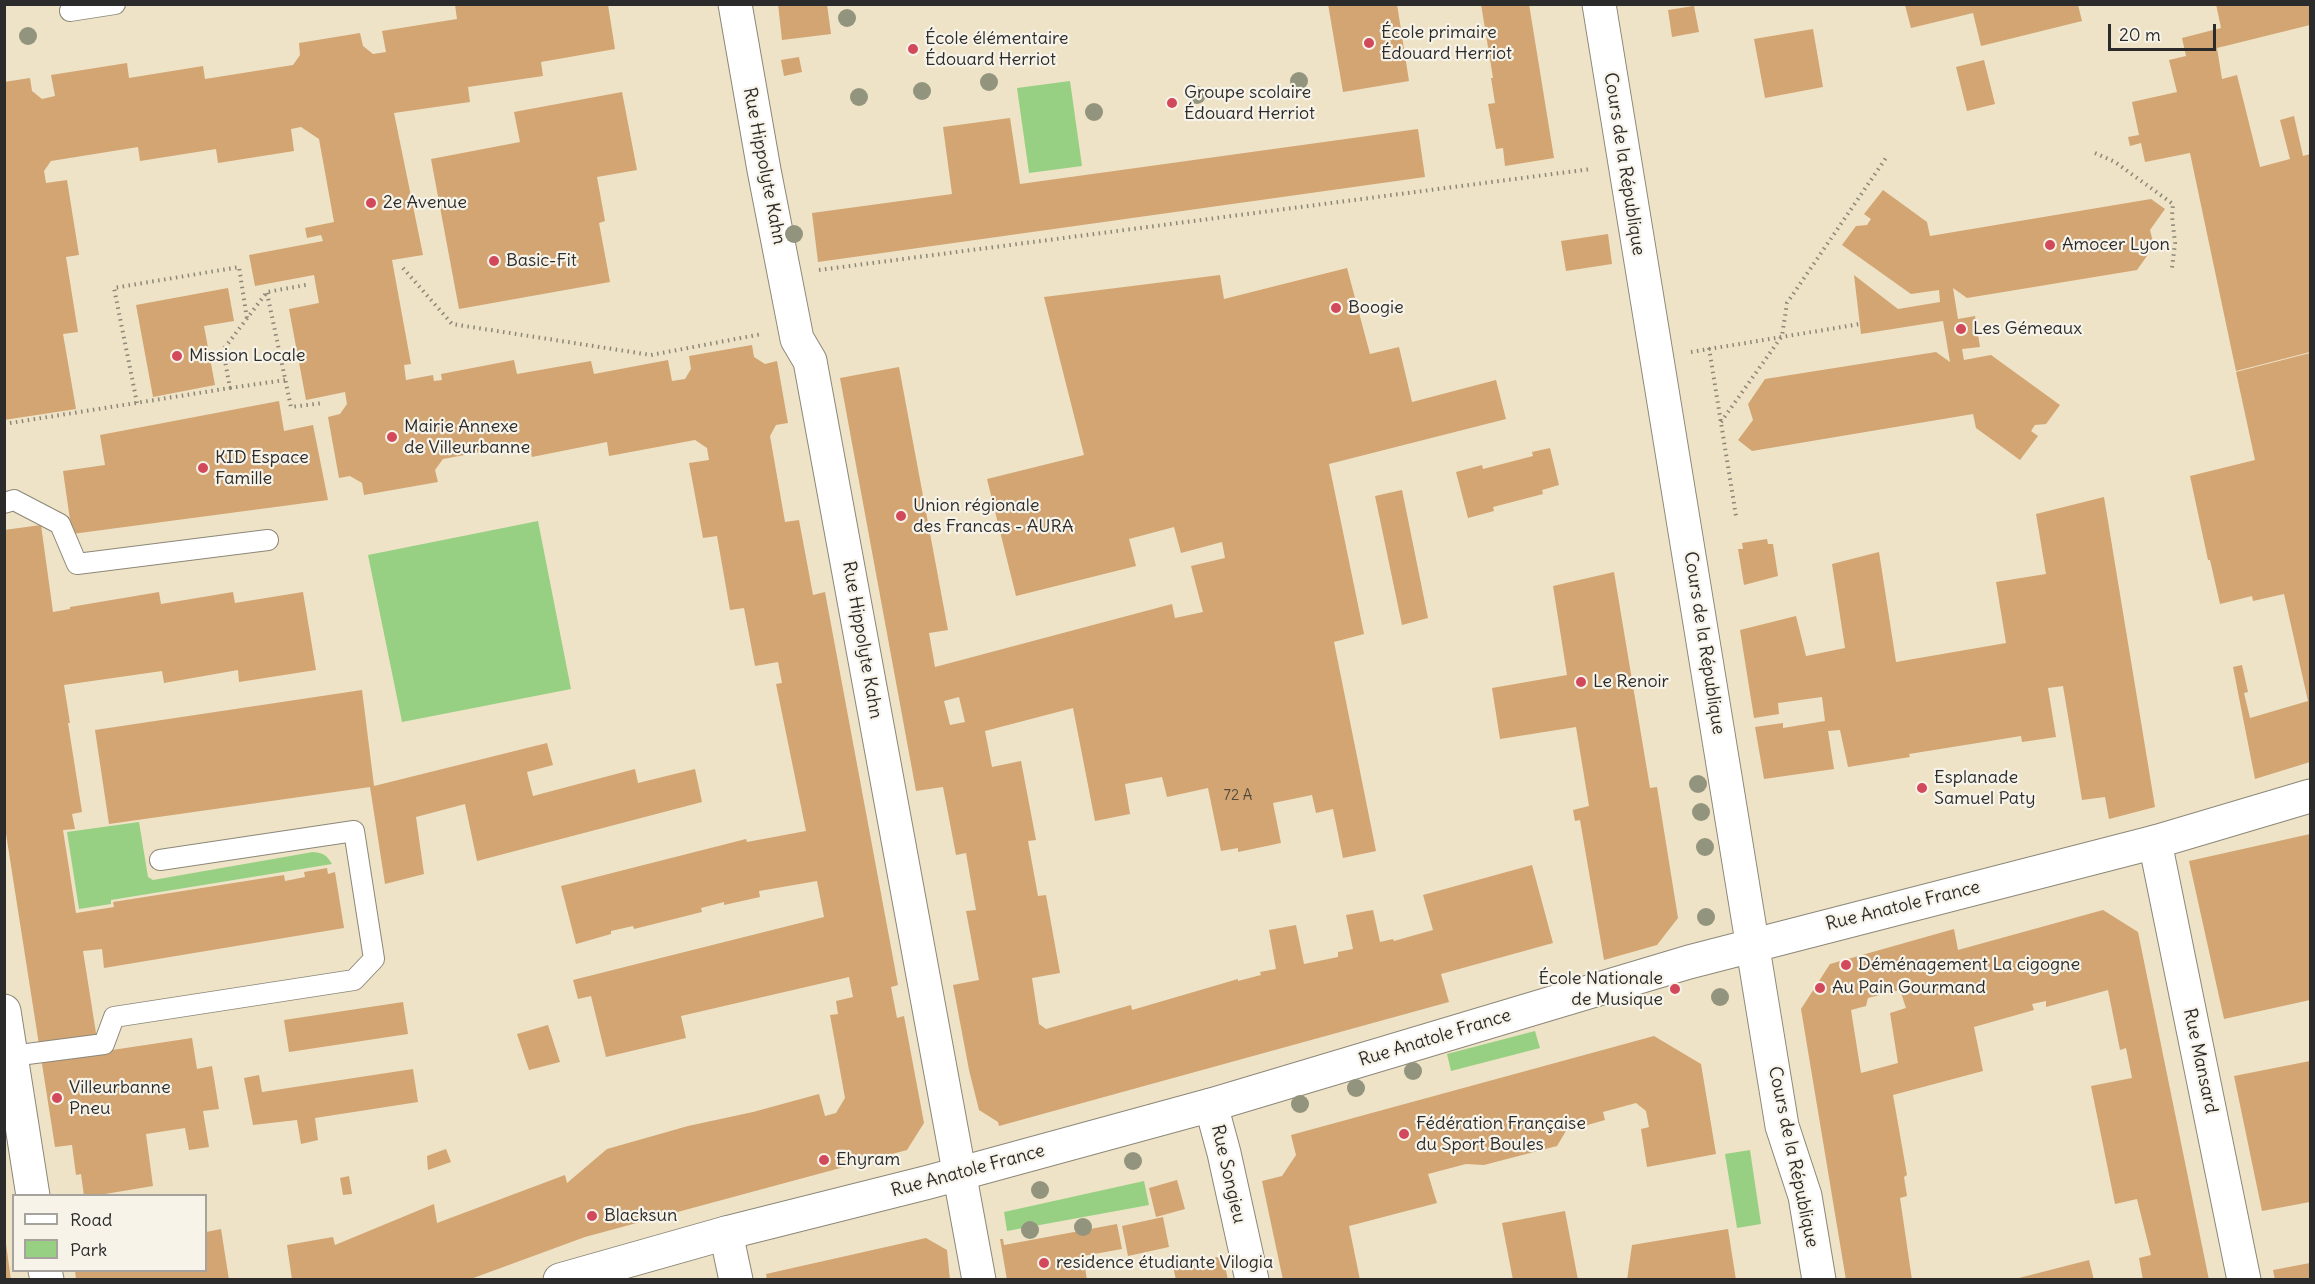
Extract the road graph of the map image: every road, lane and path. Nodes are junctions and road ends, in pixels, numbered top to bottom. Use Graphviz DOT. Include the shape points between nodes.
graph roads {
  1 [pos="115,4"];
  2 [pos="735,4"];
  3 [pos="1599,4"];
  4 [pos="69,10"];
  5 [pos="2095,153"];
  6 [pos="1888,154"];
  7 [pos="1624,163"];
  8 [pos="403,268"];
  9 [pos="2172,268"];
  10 [pos="811,270"];
  11 [pos="306,285"];
  12 [pos="267,292"];
  13 [pos="247,318"];
  14 [pos="1860,324"];
  15 [pos="765,333"];
  16 [pos="1782,336"];
  17 [pos="1709,348"];
  18 [pos="1690,352"];
  19 [pos="285,380"];
  20 [pos="230,388"];
  21 [pos="137,403"];
  22 [pos="323,403"];
  23 [pos="1721,422"];
  24 [pos="4,424"];
  25 [pos="4,503"];
  26 [pos="1736,516"];
  27 [pos="268,540"];
  28 [pos="2310,796"];
  29 [pos="2155,842"];
  30 [pos="160,860"];
  31 [pos="1753,945"];
  32 [pos="4,1011"];
  33 [pos="10,1064"];
  34 [pos="1211,1105"];
  35 [pos="960,1173"];
  36 [pos="33,1194"];
  37 [pos="726,1233"];
  38 [pos="560,1280"];
  39 [pos="735,1280"];
  40 [pos="979,1280"];
  41 [pos="1252,1280"];
  42 [pos="1819,1280"];
  43 [pos="2244,1280"];
  1 -- 4 [label="lane"];
  2 -- 35 [label="street, Rue Hippolyte Kahn" via="797,339 810,361"];
  3 -- 7 [label="street, Cours de la République"];
  5 -- 9 [label="path" via="2115,162 2174,204"];
  6 -- 16 [label="path" via="1787,303"];
  7 -- 10 [label="path"];
  7 -- 31 [label="street, Cours de la République"];
  8 -- 15 [label="path" via="452,324 651,355"];
  11 -- 12 [label="path"];
  12 -- 13 [label="path"];
  12 -- 19 [label="path"];
  13 -- 20 [label="path" via="223,350"];
  13 -- 21 [label="path" via="239,267 114,288"];
  14 -- 16 [label="path"];
  16 -- 17 [label="path"];
  16 -- 23 [label="path"];
  17 -- 18 [label="path"];
  17 -- 23 [label="path"];
  19 -- 20 [label="path"];
  19 -- 22 [label="path" via="291,407"];
  20 -- 21 [label="path"];
  21 -- 24 [label="path"];
  23 -- 26 [label="path"];
  25 -- 27 [label="lane" via="14,500 60,524 77,564"];
  28 -- 29 [label="street, Rue Anatole France"];
  29 -- 31 [label="street, Rue Anatole France"];
  29 -- 43 [label="street, Rue Mansard"];
  30 -- 33 [label="lane" via="354,831 374,959 354,980 114,1017 104,1044"];
  31 -- 34 [label="street, Rue Anatole France"];
  31 -- 42 [label="street, Cours de la République" via="1782,1126 1805,1196"];
  32 -- 33 [label="street"];
  33 -- 36 [label="street"];
  34 -- 35 [label="street, Rue Anatole France"];
  34 -- 41 [label="street, Rue Songieu"];
  35 -- 37 [label="street, Rue Anatole France"];
  35 -- 40 [label="street, Rue Hippolyte Kahn"];
  37 -- 38 [label="street, Rue Anatole France"];
  37 -- 39 [label="street"];
}
